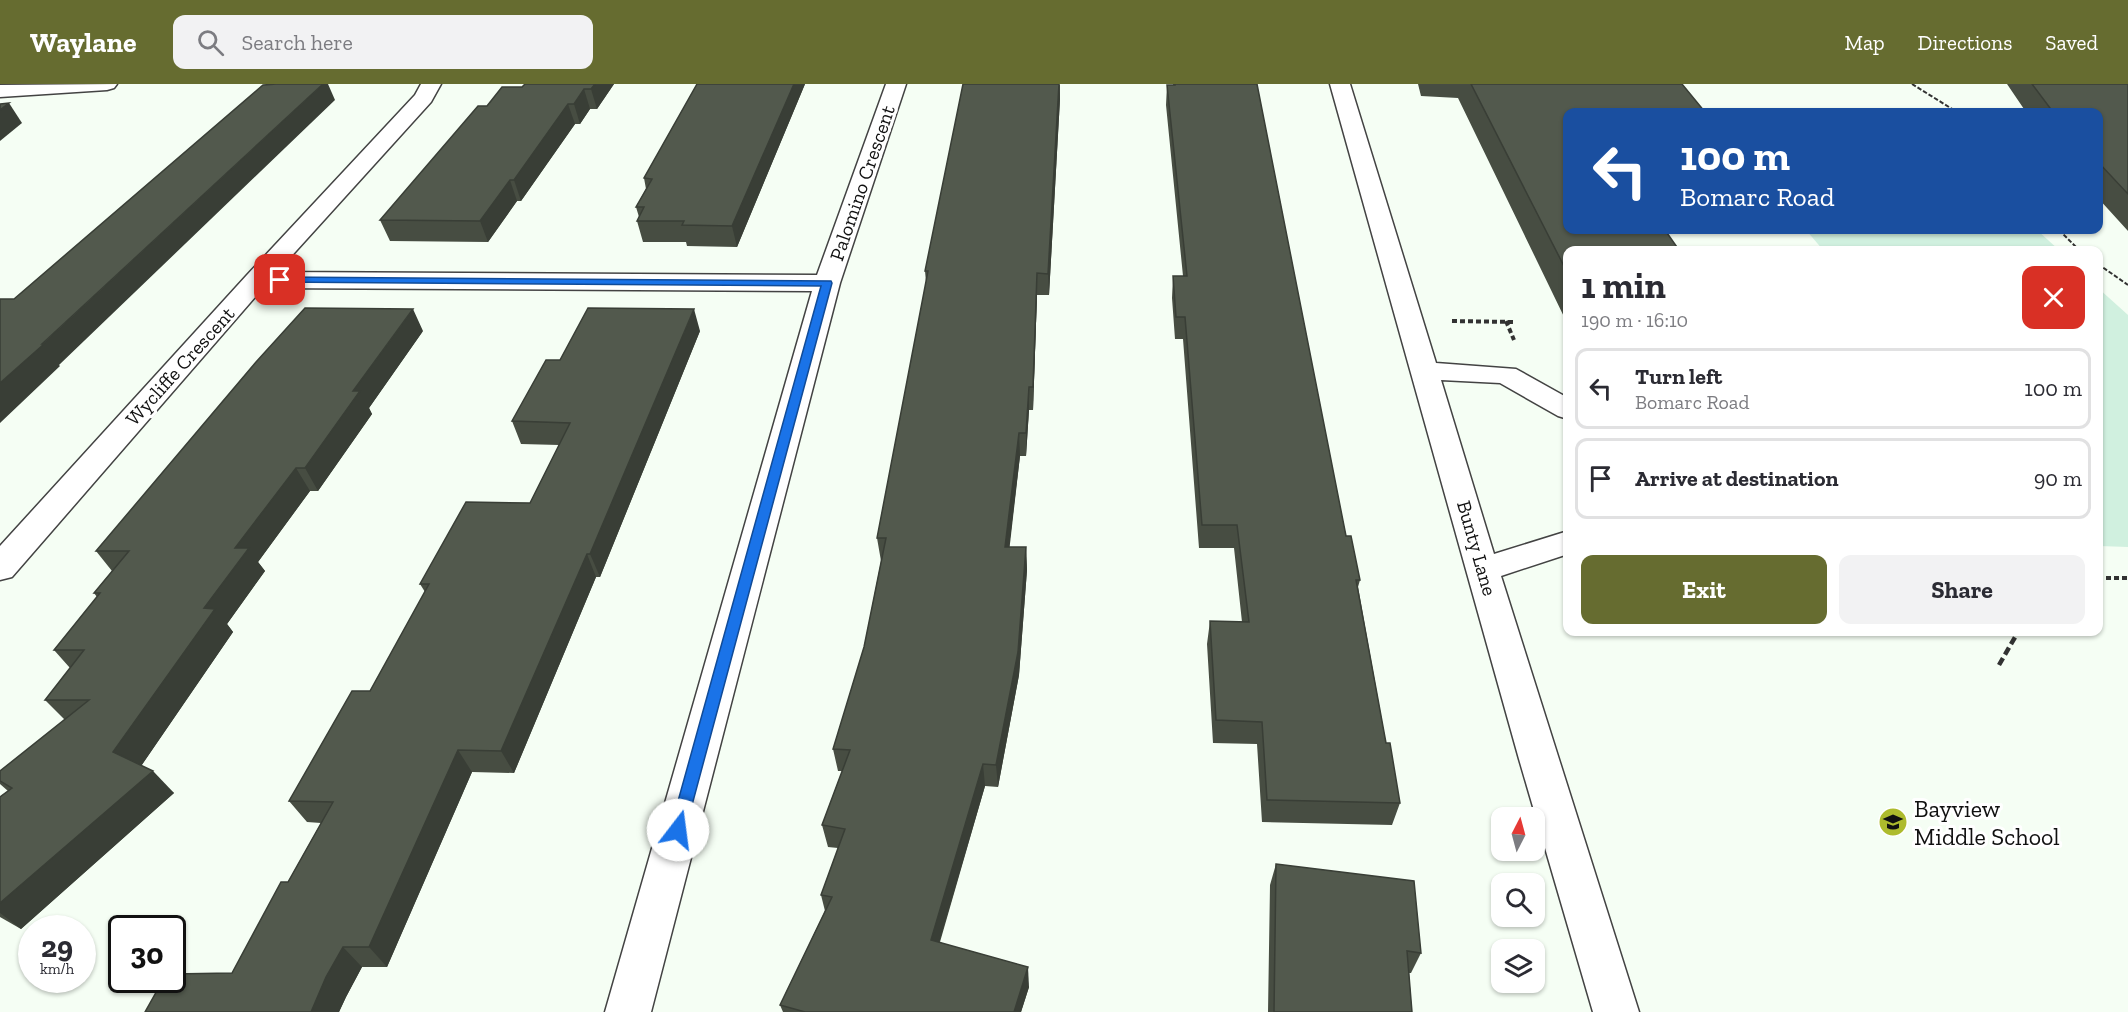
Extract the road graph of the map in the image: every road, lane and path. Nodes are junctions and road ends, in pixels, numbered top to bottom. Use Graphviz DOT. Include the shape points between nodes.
graph roads {
  1 [pos="107,84"];
  2 [pos="431,84"];
  3 [pos="896,84"];
  4 [pos="1340,84"];
  5 [pos="1912,84"];
  6 [pos="0,91"];
  7 [pos="1951,108"];
  8 [pos="2063,234"];
  9 [pos="2075,246"];
  10 [pos="2103,268"];
  11 [pos="256,280"];
  12 [pos="827,283"];
  13 [pos="2128,285"];
  14 [pos="1410,321"];
  15 [pos="1515,322"];
  16 [pos="1425,371"];
  17 [pos="1563,407"];
  18 [pos="1563,545"];
  19 [pos="0,568"];
  20 [pos="1483,570"];
  21 [pos="2103,578"];
  22 [pos="2128,578"];
  23 [pos="2016,636"];
  24 [pos="1999,665"];
  25 [pos="628,1012"];
  26 [pos="1616,1012"];
  1 -- 6 [label="street"];
  2 -- 11 [label="street, Wycliffe Crescent" via="424,98"];
  3 -- 12 [label="street, Palomino Crescent"];
  4 -- 14 [label="street, Bunty Lane"];
  5 -- 7 [label="path"];
  8 -- 9 [label="path"];
  10 -- 13 [label="path"];
  11 -- 12 [label="street"];
  11 -- 19 [label="street, Wycliffe Crescent"];
  12 -- 25 [label="street, Palomino Crescent"];
  14 -- 15 [label="path"];
  14 -- 16 [label="street, Bunty Lane"];
  16 -- 17 [label="street" via="1506,375"];
  16 -- 20 [label="street, Bunty Lane"];
  18 -- 20 [label="street"];
  20 -- 26 [label="street, Bunty Lane"];
  21 -- 22 [label="path"];
  23 -- 24 [label="path"];
}
